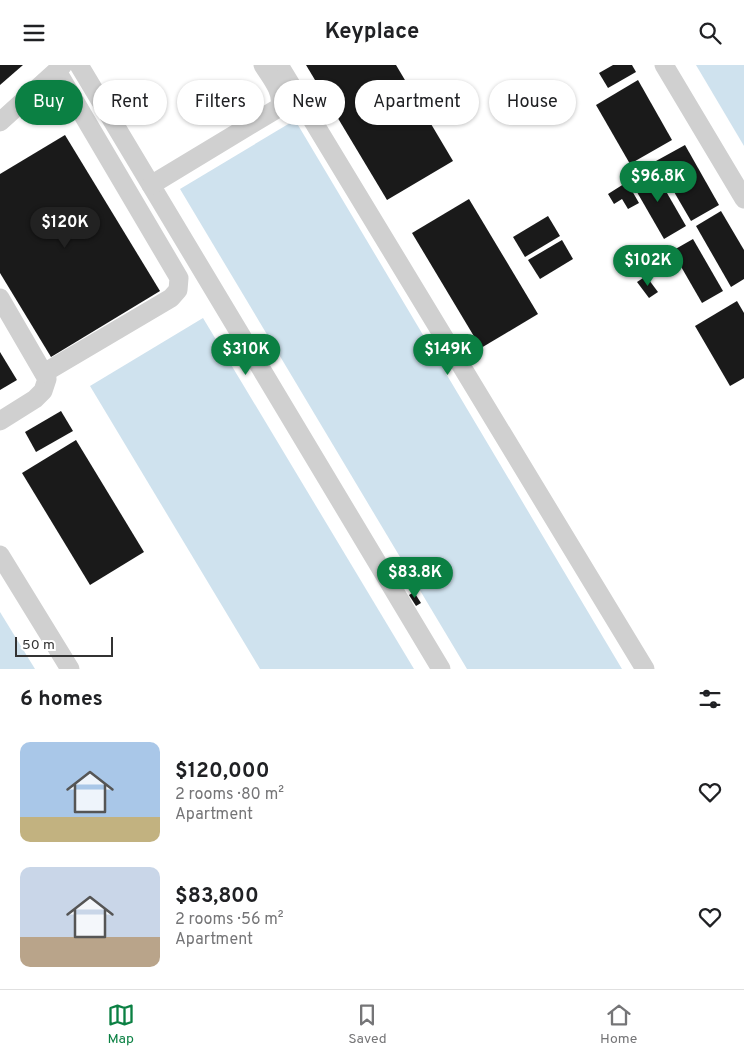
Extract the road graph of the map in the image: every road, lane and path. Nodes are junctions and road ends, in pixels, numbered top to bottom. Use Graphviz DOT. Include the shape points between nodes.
graph roads {
  1 [pos="79,65"];
  2 [pos="263,65"];
  3 [pos="279,65"];
  4 [pos="664,65"];
  5 [pos="60,68"];
  6 [pos="0,122"];
  7 [pos="151,185"];
  8 [pos="744,199"];
  9 [pos="0,298"];
  10 [pos="42,369"];
  11 [pos="0,421"];
  12 [pos="0,555"];
  13 [pos="70,669"];
  14 [pos="441,669"];
  15 [pos="645,669"];
  1 -- 7 [label="street"];
  2 -- 7 [label="street" via="280,93 280,107"];
  3 -- 15 [label="street"];
  4 -- 8 [label="street"];
  5 -- 6 [label="street"];
  5 -- 10 [label="street" via="179,278 178,290 171,298"];
  7 -- 14 [label="street"];
  9 -- 10 [label="street"];
  10 -- 11 [label="street" via="47,379 43,391"];
  12 -- 13 [label="street"];
}
